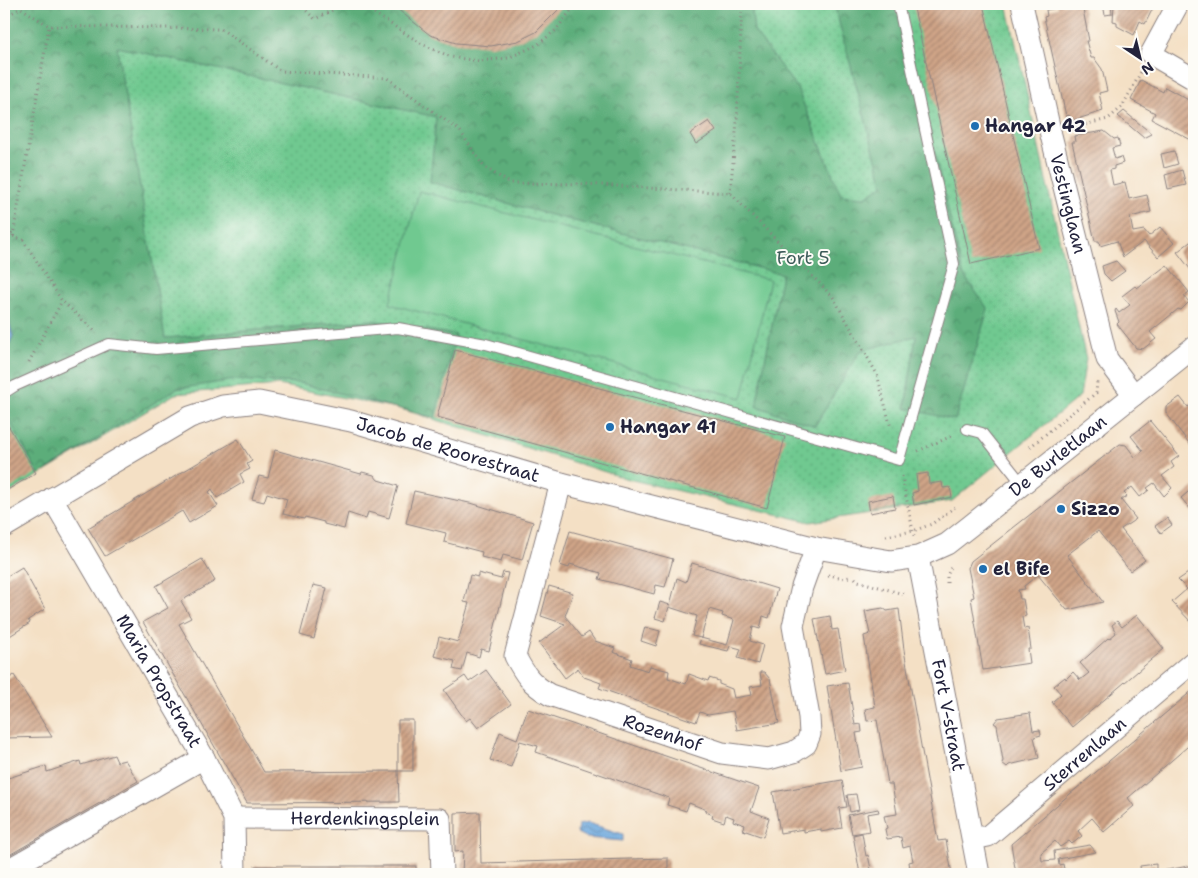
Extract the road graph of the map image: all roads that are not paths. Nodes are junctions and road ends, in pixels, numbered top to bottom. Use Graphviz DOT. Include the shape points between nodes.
graph roads {
  1 [pos="898,4"];
  2 [pos="1022,4"];
  3 [pos="1178,4"];
  4 [pos="1194,79"];
  5 [pos="1194,347"];
  6 [pos="4,393"];
  7 [pos="1134,395"];
  8 [pos="967,429"];
  9 [pos="560,483"];
  10 [pos="1023,485"];
  11 [pos="52,498"];
  12 [pos="4,527"];
  13 [pos="816,548"];
  14 [pos="918,557"];
  15 [pos="1194,661"];
  16 [pos="204,758"];
  17 [pos="234,818"];
  18 [pos="973,839"];
  19 [pos="4,872"];
  20 [pos="235,874"];
  21 [pos="442,874"];
  22 [pos="979,874"];
  1 -- 6 [label="lane" via="954,264 899,460 486,344 398,328 156,348 109,344"];
  2 -- 7 [label="street, Vestinglaan" via="1108,359"];
  3 -- 4 [label="street" via="1151,54"];
  5 -- 7 [label="street, De Burletlaan"];
  7 -- 10 [label="street, De Burletlaan"];
  8 -- 10 [label="lane" via="982,433"];
  9 -- 11 [label="street, Jacob de Roorestraat" via="351,422 259,402 224,406 190,418"];
  9 -- 13 [label="street, Jacob de Roorestraat"];
  9 -- 13 [label="street, Rozenhof" via="515,656 526,677 550,695 722,753 769,759 794,752 806,744 810,717 793,626"];
  10 -- 14 [label="street, De Burletlaan" via="946,544"];
  11 -- 12 [label="street, Jacob de Roorestraat"];
  11 -- 16 [label="street, Maria Propstraat"];
  13 -- 14 [label="street, Jacob de Roorestraat" via="891,561"];
  14 -- 18 [label="street, Fort V-straat"];
  15 -- 18 [label="street, Sterrenlaan" via="988,836"];
  16 -- 17 [label="street, Maria Propstraat"];
  16 -- 19 [label="street"];
  17 -- 20 [label="street, Maria Propstraat"];
  17 -- 21 [label="street, Herdenkingsplein" via="440,819"];
  18 -- 22 [label="street, Fort V-straat"];
}
